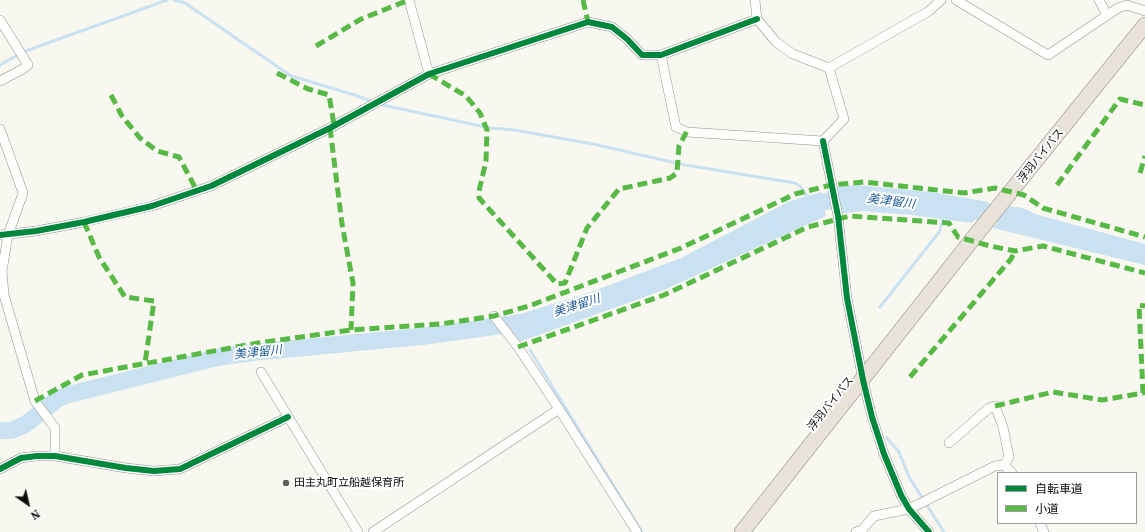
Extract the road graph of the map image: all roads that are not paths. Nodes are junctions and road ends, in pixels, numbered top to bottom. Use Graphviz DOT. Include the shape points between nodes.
graph roads {
  1 [pos="409,0"];
  2 [pos="755,0"];
  3 [pos="941,0"];
  4 [pos="956,0"];
  5 [pos="1098,0"];
  6 [pos="1145,11"];
  7 [pos="1107,15"];
  8 [pos="758,19"];
  9 [pos="0,20"];
  10 [pos="1145,24"];
  11 [pos="661,55"];
  12 [pos="828,68"];
  13 [pos="430,74"];
  14 [pos="0,81"];
  15 [pos="0,129"];
  16 [pos="823,141"];
  17 [pos="4,235"];
  18 [pos="494,316"];
  19 [pos="261,372"];
  20 [pos="863,380"];
  21 [pos="559,410"];
  22 [pos="288,417"];
  23 [pos="949,443"];
  24 [pos="55,456"];
  25 [pos="1004,465"];
  26 [pos="0,470"];
  27 [pos="1011,472"];
  28 [pos="909,509"];
  29 [pos="358,532"];
  30 [pos="373,532"];
  31 [pos="637,532"];
  32 [pos="742,532"];
  33 [pos="856,532"];
  34 [pos="929,532"];
  1 -- 13 [label="street"];
  2 -- 8 [label="street"];
  3 -- 12 [label="street" via="929,11"];
  4 -- 7 [label="street" via="1048,55"];
  5 -- 7 [label="street"];
  6 -- 7 [label="street" via="1127,5"];
  8 -- 11 [label="street"];
  8 -- 12 [label="street" via="776,42 793,54"];
  9 -- 14 [label="street" via="28,64"];
  10 -- 20 [label="highway, 浮羽バイパス"];
  11 -- 13 [label="street" via="642,55 628,39 612,27 588,22"];
  11 -- 16 [label="street" via="676,126 687,132"];
  12 -- 16 [label="street" via="844,119"];
  13 -- 17 [label="street" via="330,128 211,186 152,206 84,222"];
  15 -- 17 [label="street" via="23,193"];
  16 -- 20 [label="street" via="838,216 847,298"];
  17 -- 24 [label="street" via="4,295 35,401 55,428"];
  18 -- 21 [label="street" via="518,347"];
  19 -- 22 [label="street"];
  20 -- 28 [label="street" via="884,454"];
  20 -- 32 [label="highway, 浮羽バイパス"];
  21 -- 30 [label="street"];
  21 -- 31 [label="street"];
  22 -- 24 [label="street" via="180,468 147,470"];
  22 -- 29 [label="street"];
  23 -- 25 [label="street" via="989,408 995,406 1003,427 1009,457"];
  24 -- 26 [label="street" via="21,458"];
  25 -- 27 [label="street"];
  25 -- 28 [label="street" via="995,466"];
  28 -- 33 [label="street" via="874,516 862,530"];
  28 -- 34 [label="street"];
}
